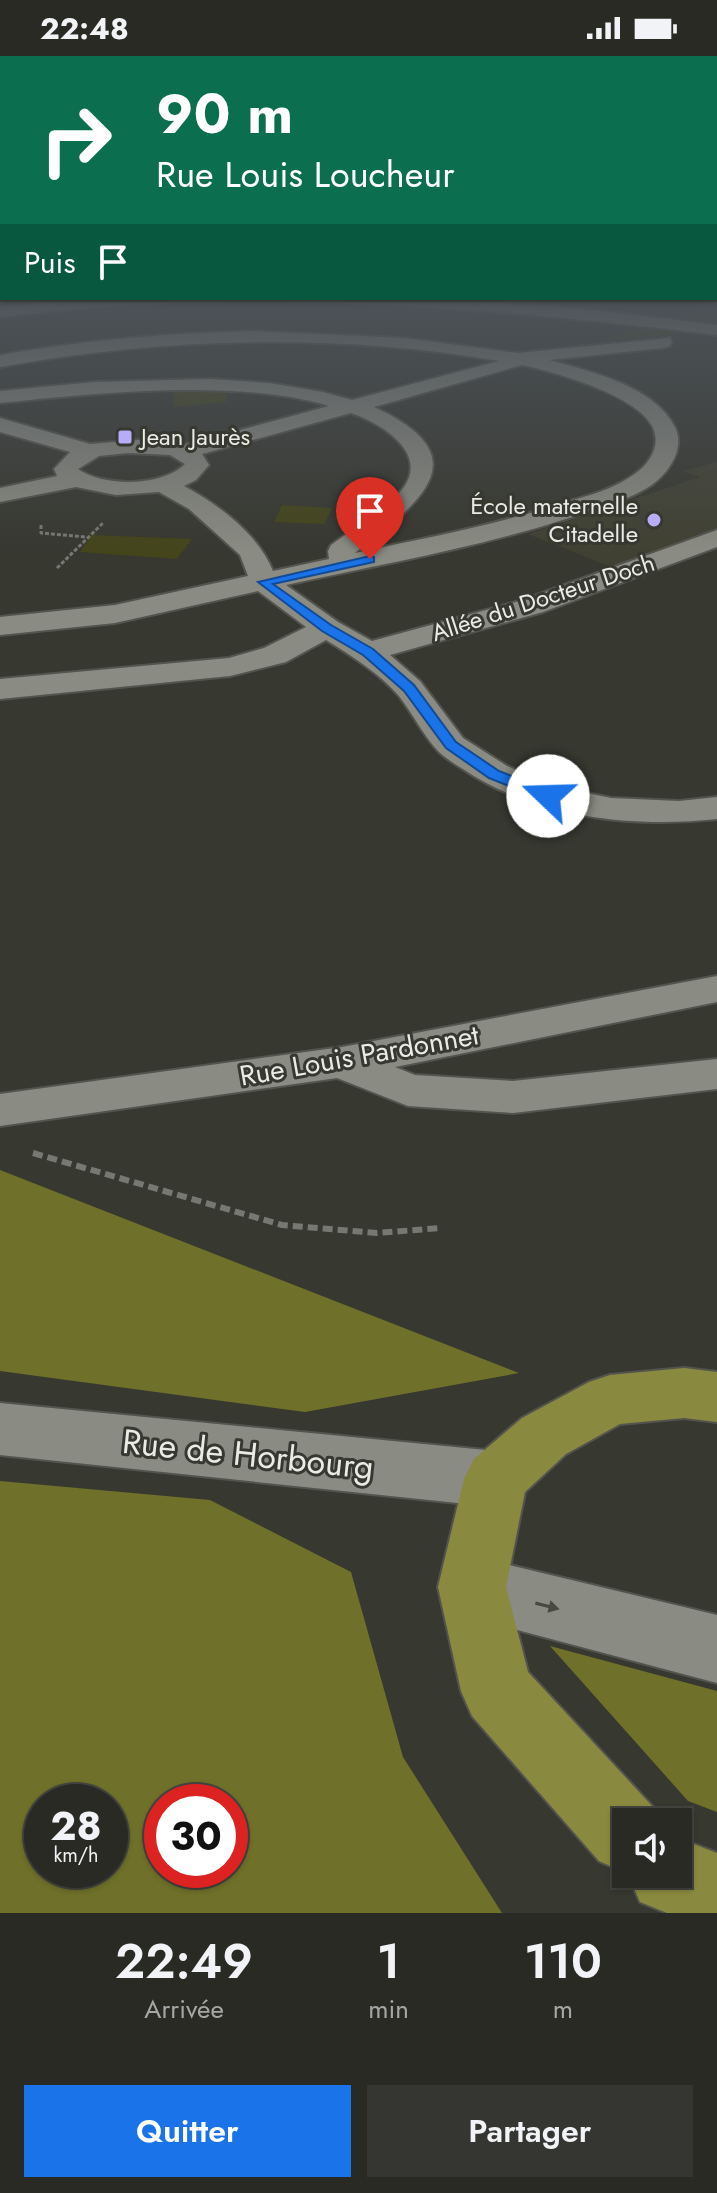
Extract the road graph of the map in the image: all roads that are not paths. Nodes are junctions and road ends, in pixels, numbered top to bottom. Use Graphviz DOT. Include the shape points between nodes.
graph roads {
  1 [pos="455,379"];
  2 [pos="588,379"];
  3 [pos="0,397"];
  4 [pos="354,406"];
  5 [pos="0,425"];
  6 [pos="89,452"];
  7 [pos="184,452"];
  8 [pos="76,480"];
  9 [pos="162,484"];
  10 [pos="0,495"];
  11 [pos="717,538"];
  12 [pos="343,565"];
  13 [pos="264,582"];
  14 [pos="115,614"];
  15 [pos="0,626"];
  16 [pos="327,628"];
  17 [pos="0,649"];
  18 [pos="368,652"];
  19 [pos="0,689"];
  20 [pos="717,808"];
  21 [pos="717,989"];
  22 [pos="342,1062"];
  23 [pos="717,1074"];
  24 [pos="3,1110"];
  25 [pos="717,1397"];
  26 [pos="0,1429"];
  27 [pos="496,1479"];
  28 [pos="472,1587"];
  29 [pos="717,1649"];
  30 [pos="612,1818"];
  31 [pos="692,1883"];
  32 [pos="717,1893"];
  1 -- 4 [label="street"];
  2 -- 12 [label="street" via="633,398 655,414 666,432 665,456 645,478 611,496 521,525"];
  3 -- 4 [label="street" via="184,385 285,393"];
  4 -- 7 [label="street"];
  4 -- 12 [label="street" via="393,424 415,443 422,460 418,484 341,551"];
  5 -- 6 [label="street"];
  6 -- 7 [label="street" via="149,446"];
  6 -- 8 [label="street" via="66,469"];
  7 -- 9 [label="street" via="194,458 193,472"];
  8 -- 9 [label="street" via="105,487"];
  8 -- 10 [label="street"];
  9 -- 13 [label="street" via="198,504 252,552"];
  11 -- 18 [label="street, Allée du Docteur Doch" via="533,606"];
  12 -- 13 [label="street"];
  13 -- 14 [label="street"];
  13 -- 16 [label="street"];
  14 -- 15 [label="street"];
  14 -- 17 [label="street"];
  16 -- 18 [label="street"];
  16 -- 19 [label="street" via="275,655 230,667"];
  18 -- 20 [label="street" via="409,688 451,745 494,774 548,796 611,809"];
  21 -- 22 [label="street, Rue Louis Pardonnet"];
  22 -- 23 [label="street" via="408,1090 513,1097"];
  22 -- 24 [label="street, Rue Louis Pardonnet"];
  25 -- 27 [label="main road" via="684,1393 610,1400 544,1436"];
  26 -- 27 [label="street, Rue de Horbourg"];
  27 -- 28 [label="main road"];
  28 -- 29 [label="street, one-way"];
  28 -- 30 [label="main road" via="497,1691"];
  31 -- 32 [label="main road"];
}
